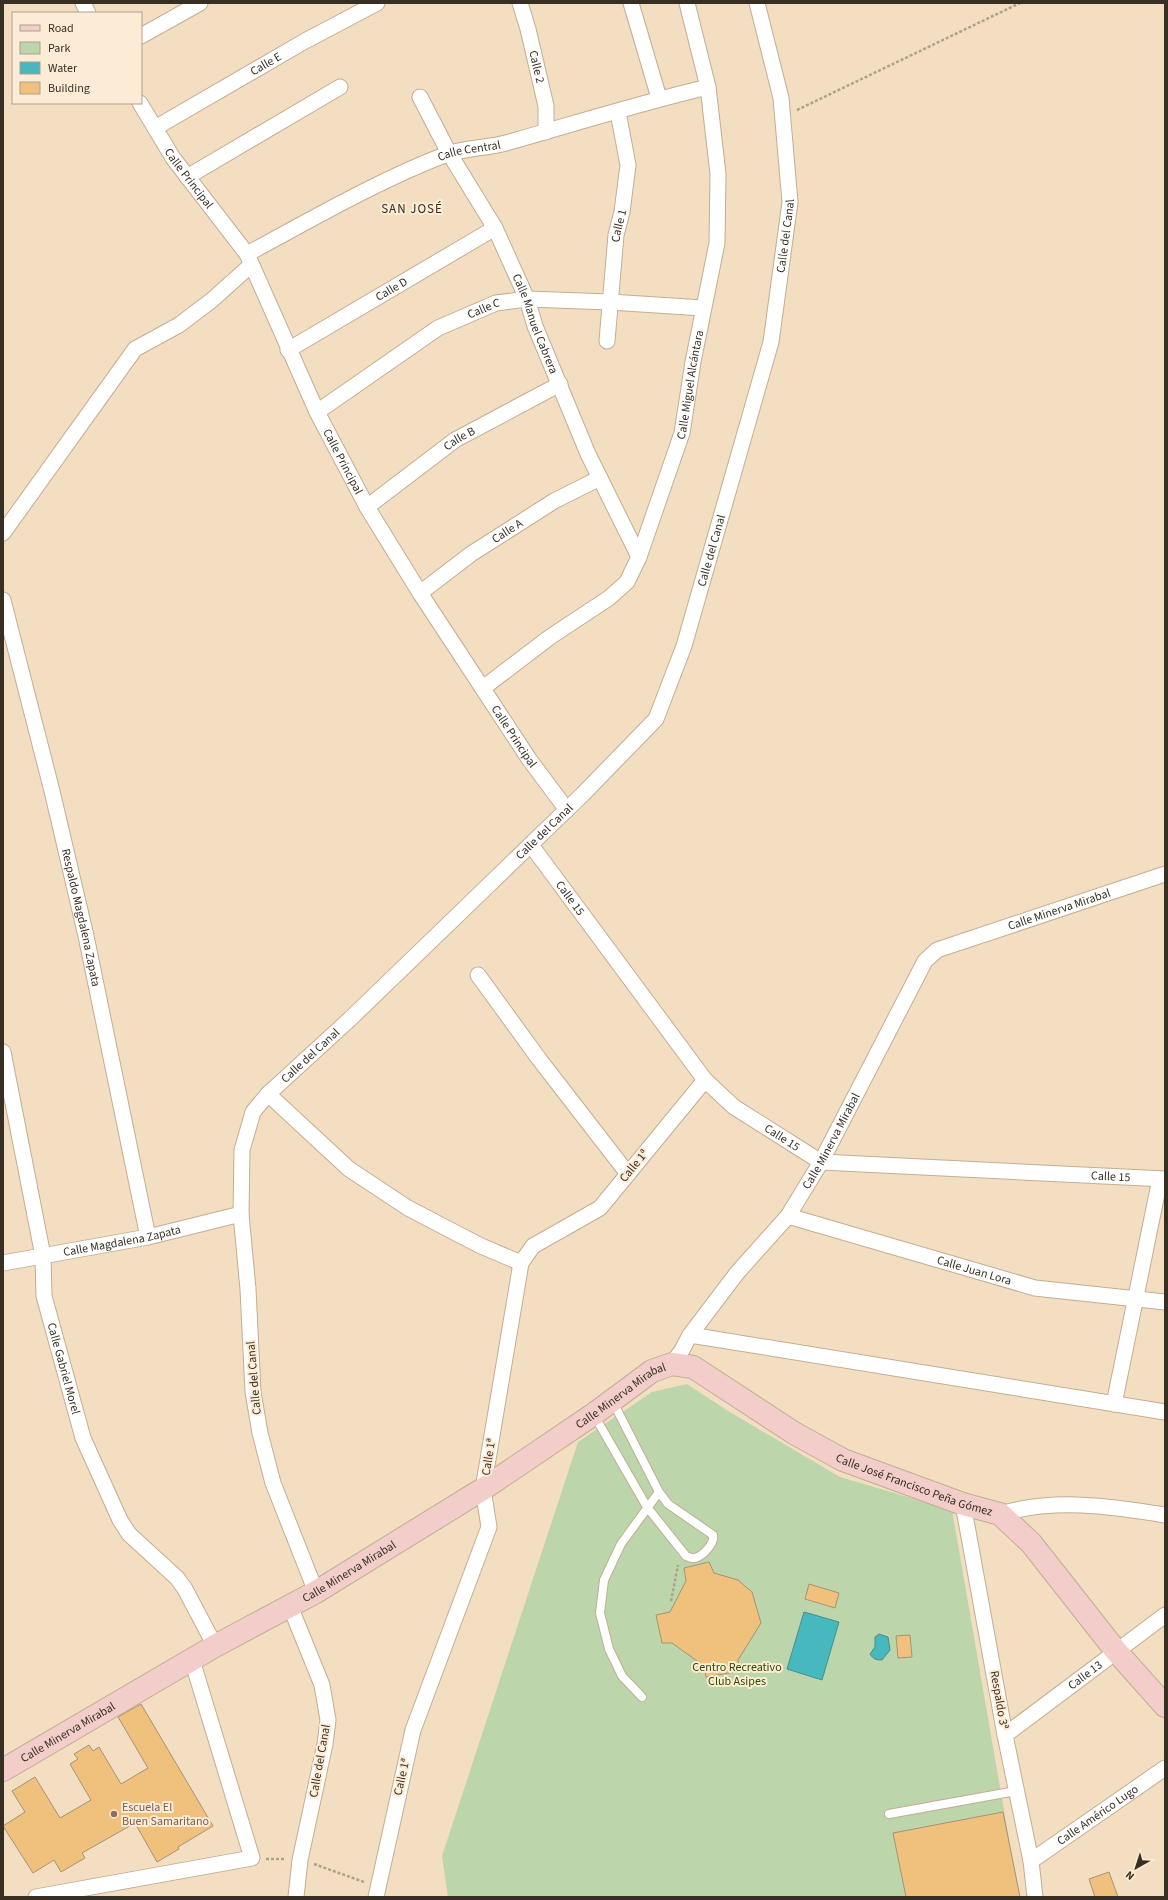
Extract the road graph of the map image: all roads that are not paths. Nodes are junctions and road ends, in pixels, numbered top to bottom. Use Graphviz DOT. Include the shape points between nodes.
graph roads {
  1 [pos="83,3"];
  2 [pos="200,3"];
  3 [pos="377,3"];
  4 [pos="520,3"];
  5 [pos="631,3"];
  6 [pos="687,3"];
  7 [pos="757,3"];
  8 [pos="88,12"];
  9 [pos="142,35"];
  10 [pos="340,87"];
  11 [pos="708,87"];
  12 [pos="420,97"];
  13 [pos="659,98"];
  14 [pos="141,104"];
  15 [pos="618,112"];
  16 [pos="155,128"];
  17 [pos="546,132"];
  18 [pos="449,153"];
  19 [pos="187,177"];
  20 [pos="495,228"];
  21 [pos="249,260"];
  22 [pos="527,299"];
  23 [pos="610,302"];
  24 [pos="703,308"];
  25 [pos="607,341"];
  26 [pos="288,350"];
  27 [pos="560,384"];
  28 [pos="317,412"];
  29 [pos="600,478"];
  30 [pos="367,508"];
  31 [pos="3,533"];
  32 [pos="639,557"];
  33 [pos="420,593"];
  34 [pos="3,600"];
  35 [pos="483,688"];
  36 [pos="567,810"];
  37 [pos="531,845"];
  38 [pos="1165,874"];
  39 [pos="478,975"];
  40 [pos="3,1052"];
  41 [pos="705,1080"];
  42 [pos="268,1094"];
  43 [pos="822,1162"];
  44 [pos="628,1174"];
  45 [pos="1163,1179"];
  46 [pos="241,1214"];
  47 [pos="788,1216"];
  48 [pos="148,1237"];
  49 [pos="43,1256"];
  50 [pos="3,1263"];
  51 [pos="521,1263"];
  52 [pos="1135,1299"];
  53 [pos="1165,1302"];
  54 [pos="690,1335"];
  55 [pos="672,1364"];
  56 [pos="612,1401"];
  57 [pos="1114,1404"];
  58 [pos="1165,1412"];
  59 [pos="594,1414"];
  60 [pos="483,1489"];
  61 [pos="659,1492"];
  62 [pos="963,1504"];
  63 [pos="647,1507"];
  64 [pos="1000,1514"];
  65 [pos="1165,1515"];
  66 [pos="316,1592"];
  67 [pos="290,1606"];
  68 [pos="1165,1615"];
  69 [pos="215,1646"];
  70 [pos="1116,1651"];
  71 [pos="192,1660"];
  72 [pos="642,1697"];
  73 [pos="1165,1706"];
  74 [pos="1005,1735"];
  75 [pos="1165,1768"];
  76 [pos="3,1770"];
  77 [pos="1016,1791"];
  78 [pos="889,1814"];
  79 [pos="1031,1861"];
  80 [pos="376,1892"];
  81 [pos="36,1897"];
  82 [pos="296,1897"];
  83 [pos="1035,1897"];
  1 -- 8 [label="street"];
  2 -- 9 [label="street"];
  3 -- 16 [label="street, Calle E" via="256,68"];
  4 -- 17 [label="street, Calle 2" via="546,106"];
  5 -- 13 [label="street"];
  6 -- 11 [label="street, Calle Miguel Alcántara"];
  7 -- 36 [label="street, Calle del Canal" via="781,98 790,202 771,342 684,646 656,719"];
  10 -- 19 [label="street"];
  11 -- 13 [label="street, Calle Central"];
  11 -- 24 [label="street, Calle Miguel Alcántara" via="718,182 717,243"];
  12 -- 18 [label="street, Calle Manuel Cabrera"];
  13 -- 15 [label="street, Calle Central"];
  14 -- 16 [label="street, Calle Principal"];
  15 -- 17 [label="street, Calle Central"];
  15 -- 23 [label="street, Calle 1" via="628,165 622,212 616,235"];
  16 -- 19 [label="street, Calle Principal"];
  17 -- 18 [label="street, Calle Central" via="494,147"];
  18 -- 20 [label="street, Calle Manuel Cabrera"];
  18 -- 21 [label="street, Calle Central" via="388,179"];
  19 -- 21 [label="street, Calle Principal"];
  20 -- 22 [label="street, Calle Manuel Cabrera"];
  20 -- 26 [label="street, Calle D"];
  21 -- 26 [label="street, Calle Principal"];
  21 -- 31 [label="street, Calle Central" via="230,286 196,313 135,349"];
  22 -- 23 [label="street, Calle C"];
  22 -- 27 [label="street, Calle Manuel Cabrera" via="535,326"];
  22 -- 28 [label="street, Calle C" via="496,303 438,328"];
  23 -- 24 [label="street, Calle C"];
  23 -- 25 [label="street, Calle 1"];
  24 -- 32 [label="street, Calle Miguel Alcántara" via="682,433"];
  26 -- 28 [label="street, Calle Principal"];
  27 -- 29 [label="street, Calle Manuel Cabrera"];
  27 -- 30 [label="street, Calle B" via="455,440"];
  28 -- 30 [label="street, Calle Principal"];
  29 -- 32 [label="street, Calle Manuel Cabrera"];
  29 -- 33 [label="street, Calle A" via="548,505 471,554"];
  30 -- 33 [label="street, Calle Principal"];
  32 -- 35 [label="street, Calle Miguel Alcántara" via="627,582 609,598 550,637"];
  33 -- 35 [label="street, Calle Principal"];
  34 -- 48 [label="street, Respaldo Magdalena Zapata" via="86,936"];
  35 -- 36 [label="street, Calle Principal"];
  36 -- 37 [label="street, Calle del Canal"];
  37 -- 41 [label="street, Calle 15"];
  37 -- 42 [label="street, Calle del Canal"];
  38 -- 43 [label="street, Calle Minerva Mirabal" via="937,950 926,961"];
  39 -- 44 [label="street"];
  40 -- 49 [label="street, Calle Gabriel Morel"];
  41 -- 43 [label="street, Calle 15" via="734,1107"];
  41 -- 44 [label="street, Calle 1ª"];
  42 -- 46 [label="street, Calle del Canal" via="253,1112 242,1150"];
  42 -- 51 [label="street" via="349,1169 408,1208 479,1245"];
  43 -- 45 [label="street, Calle 15"];
  43 -- 47 [label="street, Calle Minerva Mirabal"];
  44 -- 51 [label="street, Calle 1ª" via="600,1208 533,1246"];
  45 -- 52 [label="street"];
  46 -- 48 [label="street, Calle Magdalena Zapata"];
  46 -- 66 [label="street, Calle del Canal" via="253,1392 260,1433 273,1483"];
  47 -- 52 [label="street, Calle Juan Lora" via="1035,1288"];
  47 -- 54 [label="street, Calle Minerva Mirabal" via="737,1273"];
  48 -- 49 [label="street, Calle Magdalena Zapata"];
  49 -- 50 [label="street, Calle Magdalena Zapata"];
  49 -- 69 [label="street, Calle Gabriel Morel" via="44,1296 83,1438 120,1520 129,1534 177,1578"];
  51 -- 60 [label="street, Calle 1ª"];
  52 -- 53 [label="street, Calle Juan Lora"];
  52 -- 57 [label="street"];
  54 -- 55 [label="street, Calle Minerva Mirabal"];
  54 -- 57 [label="street"];
  55 -- 56 [label="street, Calle Minerva Mirabal" via="652,1371"];
  55 -- 62 [label="street, Calle José Francisco Peña Gómez" via="693,1367 794,1433 844,1460"];
  56 -- 59 [label="street, Calle Minerva Mirabal"];
  56 -- 61 [label="lane"];
  57 -- 58 [label="street"];
  59 -- 60 [label="street, Calle Minerva Mirabal"];
  59 -- 63 [label="lane"];
  60 -- 66 [label="street, Calle Minerva Mirabal"];
  60 -- 80 [label="street, Calle 1ª" via="489,1527 413,1730"];
  61 -- 63 [label="lane"];
  61 -- 63 [label="lane" via="668,1504 713,1535 712,1542 701,1555 692,1558 681,1551"];
  62 -- 64 [label="street, Calle José Francisco Peña Gómez"];
  62 -- 74 [label="street, Respaldo 3ª"];
  63 -- 72 [label="lane" via="621,1544 604,1580 600,1613 608,1649 622,1676"];
  64 -- 65 [label="street" via="1047,1504 1120,1508"];
  64 -- 70 [label="street, Calle José Francisco Peña Gómez" via="1031,1543"];
  66 -- 67 [label="street, Calle Minerva Mirabal"];
  67 -- 69 [label="street, Calle Minerva Mirabal"];
  67 -- 82 [label="street, Calle del Canal" via="322,1685 328,1720 306,1862"];
  68 -- 70 [label="street, Calle 13"];
  69 -- 71 [label="street, Calle Minerva Mirabal"];
  70 -- 73 [label="street, Calle José Francisco Peña Gómez"];
  70 -- 74 [label="street, Calle 13"];
  71 -- 76 [label="street, Calle Minerva Mirabal"];
  71 -- 81 [label="street" via="252,1858"];
  74 -- 77 [label="street, Respaldo 3ª"];
  75 -- 79 [label="street, Calle Américo Lugo"];
  77 -- 78 [label="lane"];
  77 -- 79 [label="street, Respaldo 3ª"];
  79 -- 83 [label="street, Respaldo 3ª"];
}
